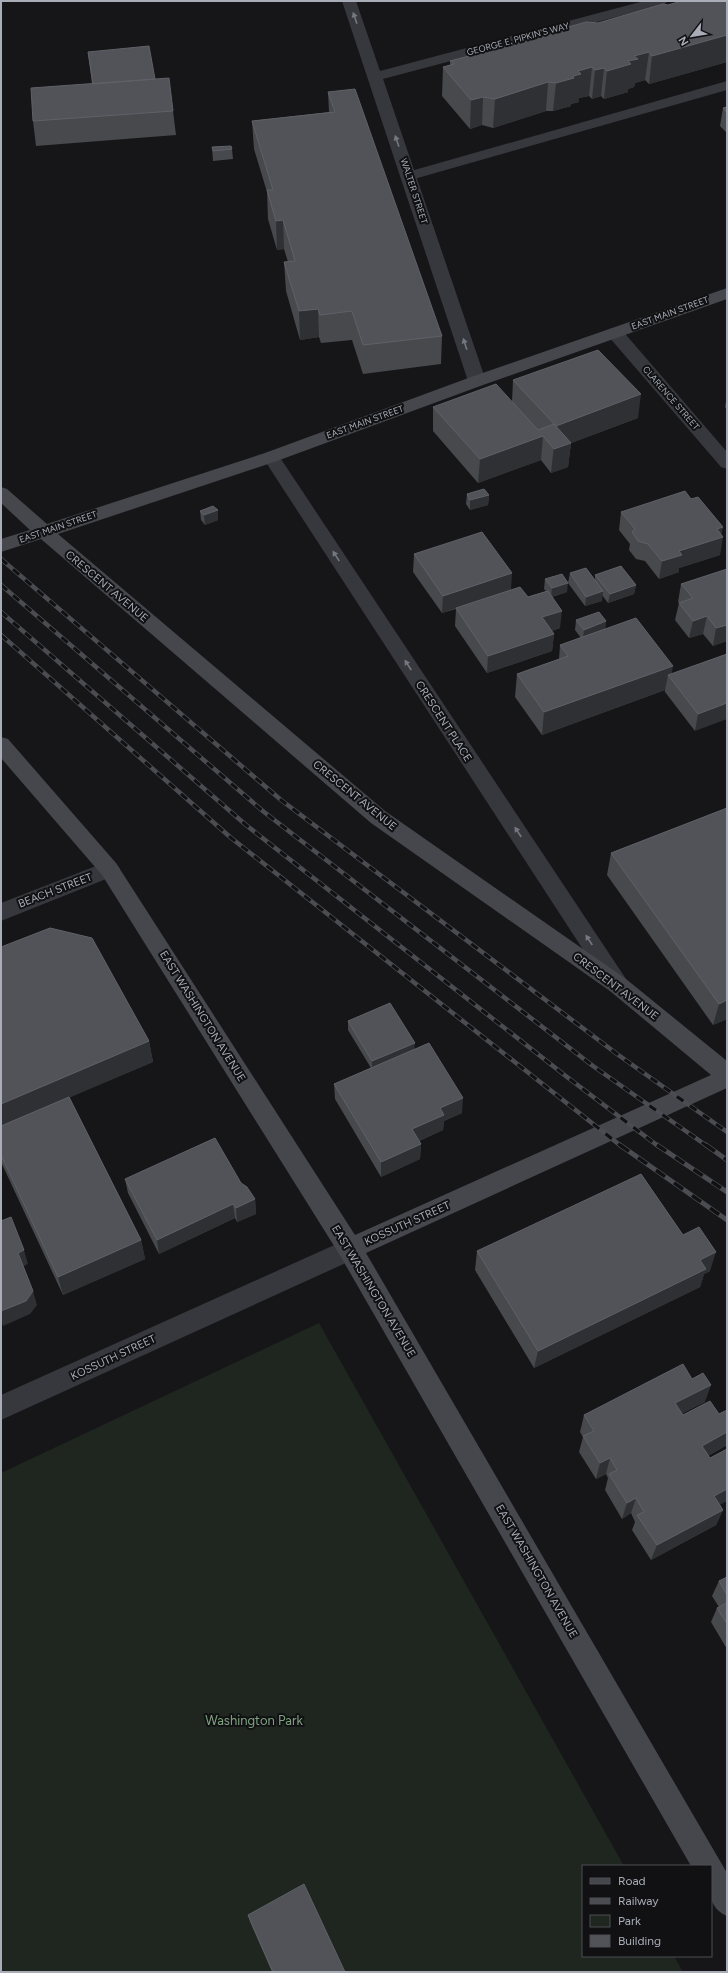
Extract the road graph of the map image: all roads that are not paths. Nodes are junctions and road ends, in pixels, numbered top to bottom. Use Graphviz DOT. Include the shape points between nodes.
graph roads {
  1 [pos="349,1"];
  2 [pos="660,1"];
  3 [pos="376,76"];
  4 [pos="727,85"];
  5 [pos="409,176"];
  6 [pos="727,293"];
  7 [pos="615,333"];
  8 [pos="477,381"];
  9 [pos="271,457"];
  10 [pos="727,463"];
  11 [pos="1,493"];
  12 [pos="44,532"];
  13 [pos="1,546"];
  14 [pos="1,744"];
  15 [pos="109,869"];
  16 [pos="1,912"];
  17 [pos="618,984"];
  18 [pos="727,1074"];
  19 [pos="727,1078"];
  20 [pos="350,1249"];
  21 [pos="1,1408"];
  22 [pos="706,1865"];
  23 [pos="712,1875"];
  24 [pos="727,1901"];
  3 -- 1 [label="street, WALTER STREET, one-way"];
  2 -- 3 [label="street, GEORGE E. PIPKIN'S WAY"];
  5 -- 3 [label="street, WALTER STREET, one-way"];
  4 -- 5 [label="street"];
  8 -- 5 [label="street, WALTER STREET, one-way"];
  6 -- 7 [label="main road, EAST MAIN STREET"];
  7 -- 8 [label="main road, EAST MAIN STREET"];
  7 -- 10 [label="street, CLARENCE STREET"];
  8 -- 9 [label="main road, EAST MAIN STREET"];
  9 -- 12 [label="main road, EAST MAIN STREET"];
  17 -- 9 [label="street, CRESCENT PLACE, one-way"];
  11 -- 12 [label="main road, CRESCENT AVENUE"];
  12 -- 13 [label="main road, EAST MAIN STREET"];
  12 -- 17 [label="main road, CRESCENT AVENUE" via="378,817"];
  14 -- 15 [label="main road, EAST WASHINGTON AVENUE"];
  15 -- 16 [label="street, BEACH STREET"];
  15 -- 20 [label="main road, EAST WASHINGTON AVENUE"];
  17 -- 18 [label="main road, CRESCENT AVENUE"];
  19 -- 20 [label="main road, KOSSUTH STREET"];
  20 -- 21 [label="street, KOSSUTH STREET"];
  20 -- 22 [label="main road, EAST WASHINGTON AVENUE"];
  23 -- 24 [label="main road"];
}
